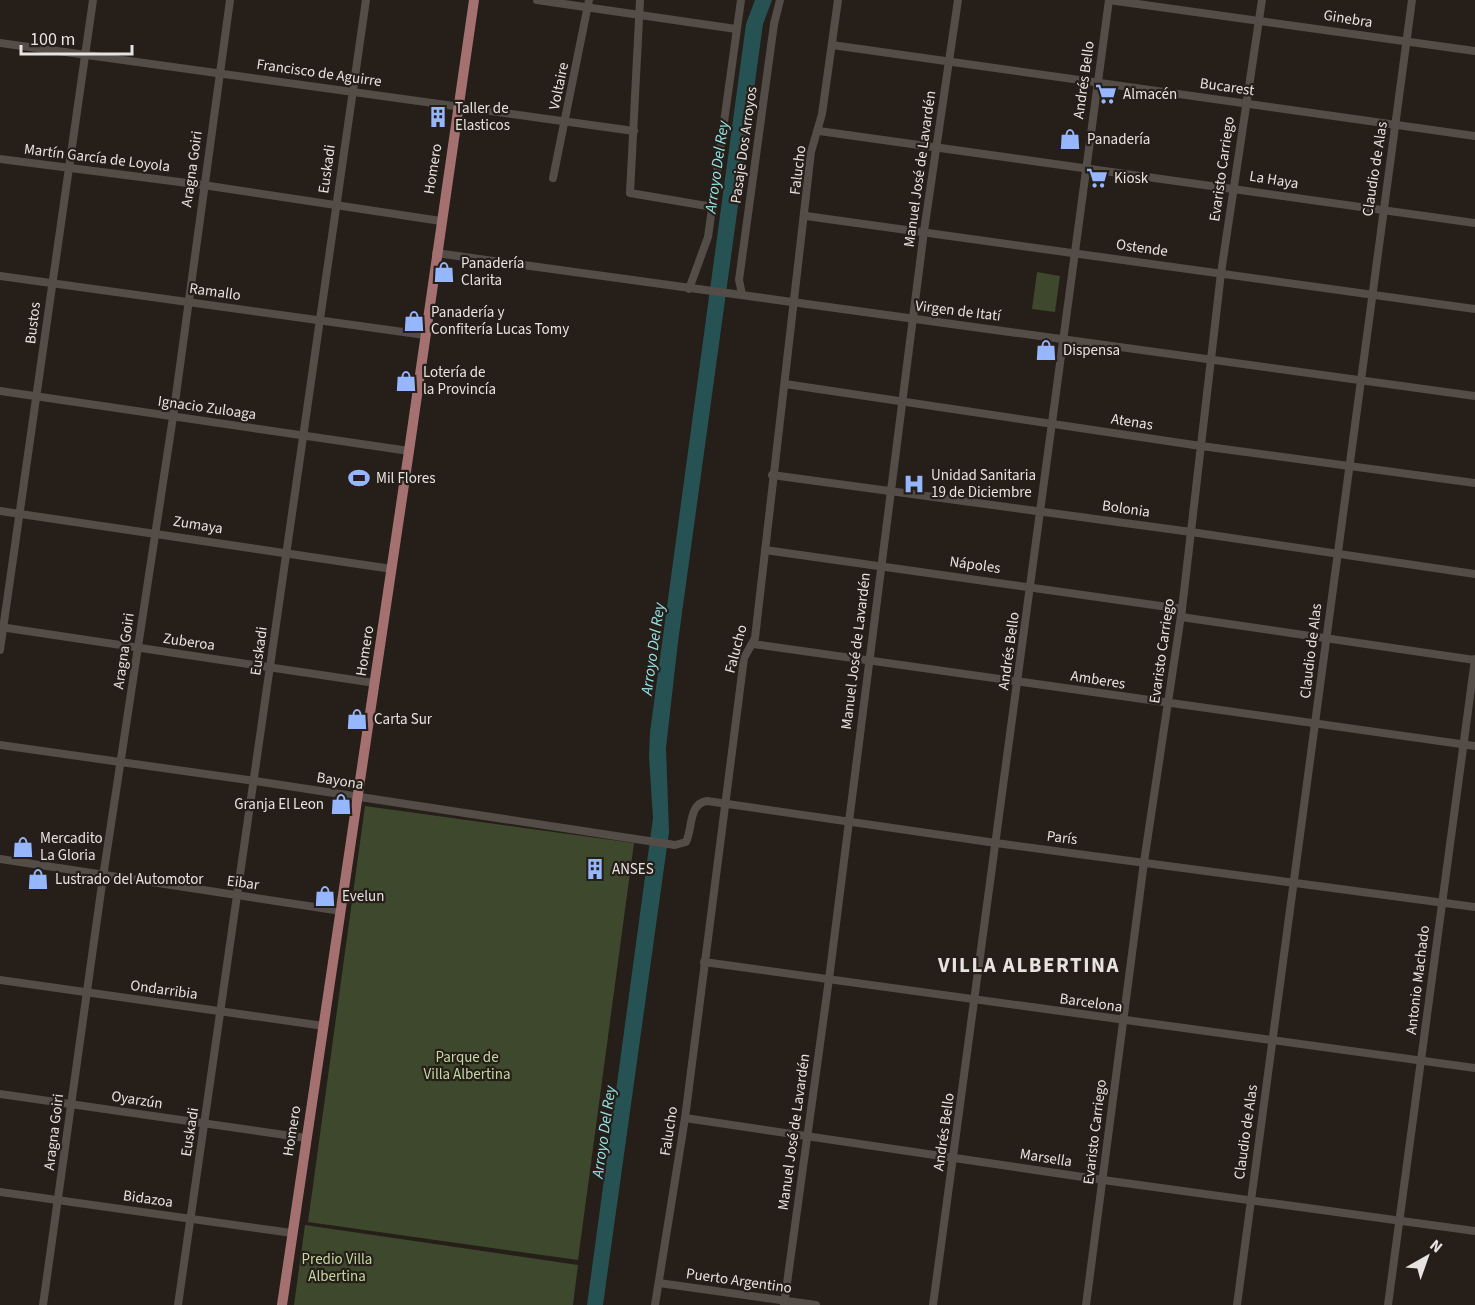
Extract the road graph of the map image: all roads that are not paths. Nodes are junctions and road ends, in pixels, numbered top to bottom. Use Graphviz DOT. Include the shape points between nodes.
graph roads {
  1 [pos="93,0"];
  2 [pos="230,0"];
  3 [pos="366,0"];
  4 [pos="474,0"];
  5 [pos="537,0"];
  6 [pos="640,0"];
  7 [pos="741,0"];
  8 [pos="780,0"];
  9 [pos="838,0"];
  10 [pos="958,0"];
  11 [pos="1109,0"];
  12 [pos="1262,0"];
  13 [pos="1412,0"];
  14 [pos="588,4"];
  15 [pos="639,16"];
  16 [pos="1259,20"];
  17 [pos="736,29"];
  18 [pos="1407,42"];
  19 [pos="0,43"];
  20 [pos="832,45"];
  21 [pos="1475,51"];
  22 [pos="85,54"];
  23 [pos="949,62"];
  24 [pos="219,72"];
  25 [pos="1097,83"];
  26 [pos="352,91"];
  27 [pos="1245,103"];
  28 [pos="458,107"];
  29 [pos="565,121"];
  30 [pos="1396,124"];
  31 [pos="634,131"];
  32 [pos="819,131"];
  33 [pos="1475,136"];
  34 [pos="936,147"];
  35 [pos="0,159"];
  36 [pos="1085,168"];
  37 [pos="69,169"];
  38 [pos="553,178"];
  39 [pos="203,185"];
  40 [pos="1234,187"];
  41 [pos="336,205"];
  42 [pos="712,207"];
  43 [pos="1382,210"];
  44 [pos="806,216"];
  45 [pos="441,221"];
  46 [pos="1475,223"];
  47 [pos="924,231"];
  48 [pos="1073,252"];
  49 [pos="436,253"];
  50 [pos="1221,273"];
  51 [pos="0,276"];
  52 [pos="52,283"];
  53 [pos="693,289"];
  54 [pos="738,293"];
  55 [pos="1371,295"];
  56 [pos="187,301"];
  57 [pos="794,301"];
  58 [pos="1475,309"];
  59 [pos="913,318"];
  60 [pos="318,321"];
  61 [pos="425,335"];
  62 [pos="1062,338"];
  63 [pos="1211,359"];
  64 [pos="1360,381"];
  65 [pos="785,384"];
  66 [pos="0,391"];
  67 [pos="1475,396"];
  68 [pos="37,397"];
  69 [pos="903,402"];
  70 [pos="173,417"];
  71 [pos="1052,424"];
  72 [pos="304,435"];
  73 [pos="1201,446"];
  74 [pos="410,452"];
  75 [pos="1347,467"];
  76 [pos="772,475"];
  77 [pos="1475,483"];
  78 [pos="891,491"];
  79 [pos="0,511"];
  80 [pos="1040,511"];
  81 [pos="21,515"];
  82 [pos="155,532"];
  83 [pos="1191,532"];
  84 [pos="765,550"];
  85 [pos="287,552"];
  86 [pos="1337,553"];
  87 [pos="880,565"];
  88 [pos="392,569"];
  89 [pos="1475,574"];
  90 [pos="1031,587"];
  91 [pos="1181,613"];
  92 [pos="2,627"];
  93 [pos="1326,637"];
  94 [pos="753,644"];
  95 [pos="138,648"];
  96 [pos="0,650"];
  97 [pos="1475,659"];
  98 [pos="868,661"];
  99 [pos="271,668"];
  100 [pos="1018,681"];
  101 [pos="375,683"];
  102 [pos="1169,704"];
  103 [pos="1315,724"];
  104 [pos="1465,744"];
  105 [pos="0,745"];
  106 [pos="1475,746"];
  107 [pos="122,764"];
  108 [pos="255,781"];
  109 [pos="358,798"];
  110 [pos="724,803"];
  111 [pos="848,822"];
  112 [pos="996,843"];
  113 [pos="675,845"];
  114 [pos="0,859"];
  115 [pos="1144,862"];
  116 [pos="103,877"];
  117 [pos="1293,882"];
  118 [pos="238,896"];
  119 [pos="1442,903"];
  120 [pos="1475,908"];
  121 [pos="341,911"];
  122 [pos="704,962"];
  123 [pos="829,979"];
  124 [pos="0,980"];
  125 [pos="87,993"];
  126 [pos="975,1000"];
  127 [pos="222,1011"];
  128 [pos="1123,1022"];
  129 [pos="324,1026"];
  130 [pos="1272,1042"];
  131 [pos="1421,1061"];
  132 [pos="1475,1068"];
  133 [pos="0,1094"];
  134 [pos="71,1103"];
  135 [pos="685,1118"];
  136 [pos="205,1124"];
  137 [pos="806,1137"];
  138 [pos="306,1138"];
  139 [pos="954,1158"];
  140 [pos="1103,1180"];
  141 [pos="0,1192"];
  142 [pos="58,1200"];
  143 [pos="1250,1200"];
  144 [pos="191,1218"];
  145 [pos="1400,1220"];
  146 [pos="1475,1231"];
  147 [pos="292,1233"];
  148 [pos="658,1283"];
  149 [pos="784,1303"];
  150 [pos="44,1305"];
  151 [pos="177,1305"];
  152 [pos="282,1305"];
  153 [pos="655,1305"];
  154 [pos="816,1305"];
  155 [pos="933,1305"];
  156 [pos="1086,1305"];
  157 [pos="1237,1305"];
  158 [pos="1388,1305"];
  1 -- 22 [label="street, Bustos"];
  2 -- 24 [label="street, Aragna Goiri"];
  3 -- 26 [label="street, Euskadi"];
  4 -- 28 [label="main road, Homero"];
  5 -- 14 [label="street"];
  6 -- 15 [label="street"];
  7 -- 17 [label="street"];
  8 -- 54 [label="street, Pasaje Dos Arroyos"];
  9 -- 20 [label="street, Falucho"];
  10 -- 23 [label="street, Manuel José de Lavardén"];
  11 -- 16 [label="street, Ginebra"];
  11 -- 25 [label="street, Andrés Bello"];
  12 -- 16 [label="street, Evaristo Carriego"];
  13 -- 18 [label="street, Claudio de Alas"];
  14 -- 15 [label="street"];
  14 -- 29 [label="street, Voltaire"];
  15 -- 17 [label="street"];
  15 -- 31 [label="street"];
  16 -- 18 [label="street, Ginebra"];
  16 -- 27 [label="street, Evaristo Carriego"];
  17 -- 42 [label="street"];
  18 -- 21 [label="street, Ginebra"];
  18 -- 30 [label="street, Claudio de Alas"];
  19 -- 22 [label="street, Francisco de Aguirre"];
  20 -- 23 [label="street, Bucarest"];
  20 -- 32 [label="street, Falucho"];
  22 -- 24 [label="street, Francisco de Aguirre"];
  22 -- 37 [label="street, Bustos"];
  23 -- 25 [label="street, Bucarest"];
  23 -- 34 [label="street, Manuel José de Lavardén"];
  24 -- 26 [label="street, Francisco de Aguirre"];
  24 -- 39 [label="street, Aragna Goiri"];
  25 -- 27 [label="street, Bucarest"];
  25 -- 36 [label="street, Andrés Bello"];
  26 -- 28 [label="street, Francisco de Aguirre"];
  26 -- 41 [label="street, Euskadi"];
  27 -- 30 [label="street, Bucarest"];
  27 -- 40 [label="street, Evaristo Carriego"];
  28 -- 29 [label="street, Francisco de Aguirre"];
  28 -- 45 [label="main road, Homero"];
  29 -- 31 [label="street, Francisco de Aguirre"];
  29 -- 38 [label="street, Voltaire"];
  30 -- 33 [label="street, Bucarest"];
  30 -- 43 [label="street, Claudio de Alas"];
  31 -- 42 [label="street" via="630,193"];
  32 -- 34 [label="street, La Haya"];
  32 -- 44 [label="street, Falucho" via="812,152"];
  34 -- 36 [label="street, La Haya"];
  34 -- 47 [label="street, Manuel José de Lavardén"];
  35 -- 37 [label="street, Martín García de Loyola"];
  36 -- 40 [label="street, La Haya"];
  36 -- 48 [label="street, Andrés Bello"];
  37 -- 39 [label="street, Martín García de Loyola"];
  37 -- 52 [label="street, Bustos"];
  39 -- 41 [label="street, Martín García de Loyola"];
  39 -- 56 [label="street, Aragna Goiri"];
  40 -- 43 [label="street, La Haya"];
  40 -- 50 [label="street, Evaristo Carriego"];
  41 -- 45 [label="street, Martín García de Loyola"];
  41 -- 60 [label="street, Euskadi"];
  42 -- 53 [label="street" via="707,243"];
  43 -- 46 [label="street, La Haya"];
  43 -- 55 [label="street, Claudio de Alas"];
  44 -- 47 [label="street, Ostende"];
  44 -- 57 [label="street, Falucho"];
  45 -- 49 [label="main road, Homero"];
  47 -- 48 [label="street, Ostende"];
  47 -- 59 [label="street, Manuel José de Lavardén"];
  48 -- 50 [label="street, Ostende"];
  48 -- 62 [label="street, Andrés Bello"];
  49 -- 53 [label="street, Virgen de Itatí"];
  49 -- 61 [label="main road, Homero"];
  50 -- 55 [label="street, Ostende"];
  50 -- 63 [label="street, Evaristo Carriego"];
  51 -- 52 [label="street, Ramallo"];
  52 -- 56 [label="street, Ramallo"];
  52 -- 68 [label="street, Bustos"];
  53 -- 54 [label="street, Virgen de Itatí"];
  54 -- 57 [label="street, Virgen de Itatí"];
  55 -- 58 [label="street, Ostende"];
  55 -- 64 [label="street, Claudio de Alas"];
  56 -- 60 [label="street, Ramallo"];
  56 -- 70 [label="street, Aragna Goiri"];
  57 -- 59 [label="street, Virgen de Itatí"];
  57 -- 65 [label="street, Falucho"];
  59 -- 62 [label="street, Virgen de Itatí"];
  59 -- 69 [label="street, Manuel José de Lavardén"];
  60 -- 61 [label="street, Ramallo"];
  60 -- 72 [label="street, Euskadi"];
  61 -- 74 [label="main road, Homero"];
  62 -- 63 [label="street, Virgen de Itatí"];
  62 -- 71 [label="street, Andrés Bello"];
  63 -- 64 [label="street, Virgen de Itatí"];
  63 -- 73 [label="street, Evaristo Carriego"];
  64 -- 67 [label="street, Virgen de Itatí"];
  64 -- 75 [label="street, Claudio de Alas"];
  65 -- 69 [label="street, Atenas"];
  65 -- 76 [label="street, Falucho"];
  66 -- 68 [label="street, Ignacio Zuloaga"];
  68 -- 70 [label="street, Ignacio Zuloaga"];
  68 -- 81 [label="street, Bustos"];
  69 -- 71 [label="street, Atenas"];
  69 -- 78 [label="street, Manuel José de Lavardén"];
  70 -- 72 [label="street, Ignacio Zuloaga"];
  70 -- 82 [label="street, Aragna Goiri"];
  71 -- 73 [label="street, Atenas"];
  71 -- 80 [label="street, Andrés Bello"];
  72 -- 74 [label="street, Ignacio Zuloaga"];
  72 -- 85 [label="street, Euskadi"];
  73 -- 75 [label="street, Atenas"];
  73 -- 83 [label="street, Evaristo Carriego"];
  74 -- 88 [label="main road, Homero"];
  75 -- 77 [label="street, Atenas"];
  75 -- 86 [label="street, Claudio de Alas"];
  76 -- 78 [label="street, Bolonia"];
  76 -- 84 [label="street, Falucho"];
  78 -- 80 [label="street, Bolonia"];
  78 -- 87 [label="street, Manuel José de Lavardén"];
  79 -- 81 [label="street, Zumaya"];
  80 -- 83 [label="street, Bolonia"];
  80 -- 90 [label="street, Andrés Bello"];
  81 -- 82 [label="street, Zumaya"];
  81 -- 92 [label="street, Bustos"];
  82 -- 85 [label="street, Zumaya"];
  82 -- 95 [label="street, Aragna Goiri"];
  83 -- 86 [label="street, Bolonia"];
  83 -- 91 [label="street, Evaristo Carriego"];
  84 -- 87 [label="street, Nápoles"];
  84 -- 94 [label="street, Falucho"];
  85 -- 88 [label="street, Zumaya"];
  85 -- 99 [label="street, Euskadi"];
  86 -- 89 [label="street, Bolonia"];
  86 -- 93 [label="street, Claudio de Alas"];
  87 -- 90 [label="street, Nápoles"];
  87 -- 98 [label="street, Manuel José de Lavardén"];
  88 -- 101 [label="main road, Homero"];
  90 -- 91 [label="street, Nápoles"];
  90 -- 100 [label="street, Andrés Bello"];
  91 -- 93 [label="street, Nápoles"];
  91 -- 102 [label="street, Evaristo Carriego"];
  92 -- 95 [label="street, Zuberoa"];
  92 -- 96 [label="street, Bustos"];
  93 -- 97 [label="street, Nápoles"];
  93 -- 103 [label="street, Claudio de Alas"];
  94 -- 98 [label="street, Amberes"];
  94 -- 110 [label="street, Falucho" via="744,658"];
  95 -- 99 [label="street, Zuberoa"];
  95 -- 107 [label="street, Aragna Goiri"];
  97 -- 104 [label="street, Antonio Machado"];
  98 -- 100 [label="street, Amberes"];
  98 -- 111 [label="street, Manuel José de Lavardén"];
  99 -- 101 [label="street, Zuberoa"];
  99 -- 108 [label="street, Euskadi"];
  100 -- 102 [label="street, Amberes"];
  100 -- 112 [label="street, Andrés Bello"];
  101 -- 109 [label="main road, Homero"];
  102 -- 103 [label="street, Amberes"];
  102 -- 115 [label="street, Evaristo Carriego"];
  103 -- 104 [label="street, Amberes"];
  103 -- 117 [label="street, Claudio de Alas"];
  104 -- 106 [label="street, Amberes"];
  104 -- 119 [label="street, Antonio Machado"];
  105 -- 107 [label="street, Bayona"];
  107 -- 108 [label="street, Bayona"];
  107 -- 116 [label="street, Aragna Goiri"];
  108 -- 109 [label="street, Bayona"];
  108 -- 118 [label="street, Euskadi"];
  109 -- 113 [label="street, Bayona"];
  109 -- 121 [label="main road, Homero"];
  110 -- 111 [label="street, París"];
  110 -- 113 [label="street, París" via="707,801 698,805 686,842"];
  110 -- 122 [label="street, Falucho"];
  111 -- 112 [label="street, París"];
  111 -- 123 [label="street, Manuel José de Lavardén"];
  112 -- 115 [label="street, París"];
  112 -- 126 [label="street, Andrés Bello"];
  114 -- 116 [label="street, Eibar"];
  115 -- 117 [label="street, París"];
  115 -- 128 [label="street, Evaristo Carriego"];
  116 -- 118 [label="street, Eibar"];
  116 -- 125 [label="street, Aragna Goiri"];
  117 -- 119 [label="street, París"];
  117 -- 130 [label="street, Claudio de Alas"];
  118 -- 121 [label="street, Eibar"];
  118 -- 127 [label="street, Euskadi"];
  119 -- 120 [label="street, París"];
  119 -- 131 [label="street, Antonio Machado"];
  121 -- 129 [label="main road, Homero"];
  122 -- 123 [label="street, Barcelona"];
  122 -- 135 [label="street, Falucho"];
  123 -- 126 [label="street, Barcelona"];
  123 -- 137 [label="street, Manuel José de Lavardén"];
  124 -- 125 [label="street, Ondarribia"];
  125 -- 127 [label="street, Ondarribia"];
  125 -- 134 [label="street, Aragna Goiri"];
  126 -- 128 [label="street, Barcelona"];
  126 -- 139 [label="street, Andrés Bello"];
  127 -- 129 [label="street, Ondarribia"];
  127 -- 136 [label="street, Euskadi"];
  128 -- 130 [label="street, Barcelona"];
  128 -- 140 [label="street, Evaristo Carriego"];
  129 -- 138 [label="main road, Homero"];
  130 -- 131 [label="street, Barcelona"];
  130 -- 143 [label="street, Claudio de Alas"];
  131 -- 132 [label="street, Barcelona"];
  131 -- 145 [label="street, Antonio Machado"];
  133 -- 134 [label="street, Oyarzún"];
  134 -- 136 [label="street, Oyarzún"];
  134 -- 142 [label="street, Aragna Goiri"];
  135 -- 137 [label="street, Marsella"];
  135 -- 148 [label="street, Falucho"];
  136 -- 138 [label="street, Oyarzún"];
  136 -- 144 [label="street, Euskadi"];
  137 -- 139 [label="street, Marsella"];
  137 -- 149 [label="street, Manuel José de Lavardén"];
  138 -- 147 [label="main road, Homero"];
  139 -- 140 [label="street, Marsella"];
  139 -- 155 [label="street, Andrés Bello"];
  140 -- 143 [label="street, Marsella"];
  140 -- 156 [label="street, Evaristo Carriego"];
  141 -- 142 [label="street, Bidazoa"];
  142 -- 144 [label="street, Bidazoa"];
  142 -- 150 [label="street, Aragna Goiri"];
  143 -- 145 [label="street, Marsella"];
  143 -- 157 [label="street, Claudio de Alas"];
  144 -- 147 [label="street, Bidazoa"];
  144 -- 151 [label="street, Euskadi"];
  145 -- 146 [label="street, Marsella"];
  145 -- 158 [label="street, Antonio Machado"];
  147 -- 152 [label="main road, Homero"];
  148 -- 149 [label="street, Puerto Argentino"];
  148 -- 153 [label="street, Falucho"];
  149 -- 154 [label="street, Puerto Argentino"];
}
